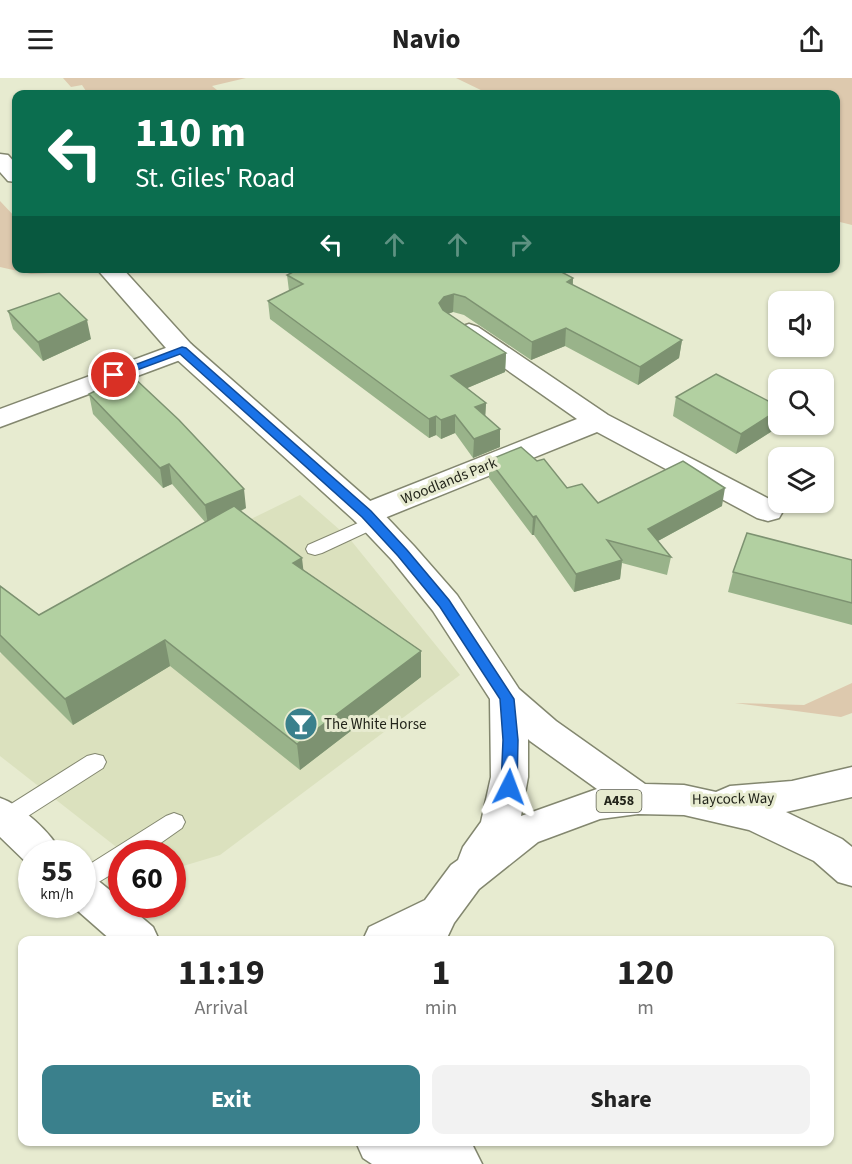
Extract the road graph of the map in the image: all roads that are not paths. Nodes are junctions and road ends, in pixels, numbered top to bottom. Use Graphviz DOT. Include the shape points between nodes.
graph roads {
  1 [pos="0,160"];
  2 [pos="12,172"];
  3 [pos="113,273"];
  4 [pos="454,322"];
  5 [pos="182,350"];
  6 [pos="0,419"];
  7 [pos="598,421"];
  8 [pos="768,511"];
  9 [pos="370,518"];
  10 [pos="315,549"];
  11 [pos="507,699"];
  12 [pos="95,762"];
  13 [pos="852,782"];
  14 [pos="638,799"];
  15 [pos="684,800"];
  16 [pos="3,816"];
  17 [pos="174,822"];
  18 [pos="28,840"];
  19 [pos="147,840"];
  20 [pos="852,870"];
  21 [pos="465,877"];
  22 [pos="96,903"];
  23 [pos="433,926"];
  24 [pos="134,936"];
  25 [pos="397,936"];
  26 [pos="385,1146"];
  27 [pos="447,1146"];
  28 [pos="412,1164"];
  29 [pos="459,1164"];
  1 -- 2 [label="main road"];
  3 -- 5 [label="main road, A458"];
  4 -- 7 [label="main road"];
  5 -- 6 [label="main road"];
  5 -- 9 [label="main road, A458"];
  7 -- 8 [label="main road"];
  7 -- 9 [label="main road, Woodlands Park"];
  9 -- 10 [label="lane"];
  9 -- 11 [label="main road, A458" via="445,603"];
  11 -- 14 [label="main road, A458" via="543,731"];
  11 -- 21 [label="main road, A458" via="511,740 509,787 500,824"];
  12 -- 16 [label="lane"];
  13 -- 15 [label="main road, Haycock Way / A458" via="765,801"];
  14 -- 15 [label="main road, A458"];
  14 -- 21 [label="main road, A458" via="598,804 524,831"];
  15 -- 20 [label="main road, A458" via="757,816 828,850"];
  16 -- 18 [label="main road"];
  17 -- 19 [label="lane"];
  21 -- 23 [label="main road, A458"];
  22 -- 24 [label="main road"];
  23 -- 25 [label="main road"];
  26 -- 28 [label="main road"];
  27 -- 29 [label="main road"];
}
